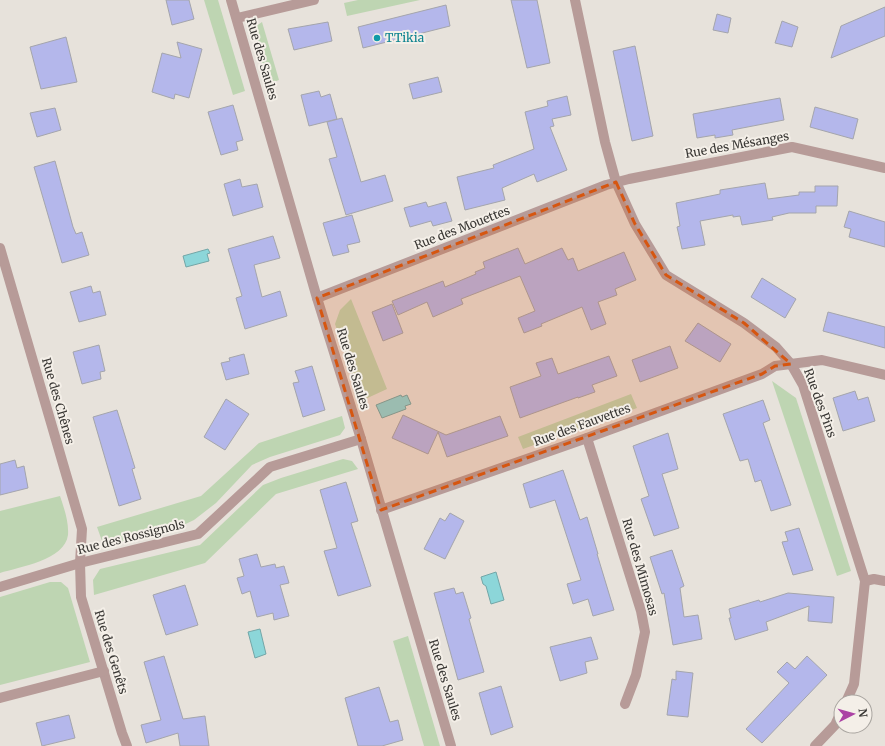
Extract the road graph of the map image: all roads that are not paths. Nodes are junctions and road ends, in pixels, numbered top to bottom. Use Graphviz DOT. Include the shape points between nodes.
graph roads {
  1 [pos="231,0"];
  2 [pos="314,0"];
  3 [pos="575,0"];
  4 [pos="236,18"];
  5 [pos="885,168"];
  6 [pos="616,182"];
  7 [pos="0,248"];
  8 [pos="317,298"];
  9 [pos="792,364"];
  10 [pos="885,376"];
  11 [pos="587,438"];
  12 [pos="361,439"];
  13 [pos="381,510"];
  14 [pos="80,563"];
  15 [pos="866,581"];
  16 [pos="885,581"];
  17 [pos="0,586"];
  18 [pos="104,671"];
  19 [pos="850,694"];
  20 [pos="0,698"];
  21 [pos="625,704"];
  22 [pos="833,727"];
  23 [pos="127,746"];
  24 [pos="451,746"];
  25 [pos="816,746"];
  1 -- 4 [label="street, Rue des Saules"];
  2 -- 4 [label="street"];
  3 -- 6 [label="street, Rue des Pins"];
  4 -- 8 [label="street, Rue des Saules"];
  5 -- 6 [label="street, Rue des Mésanges" via="792,147"];
  6 -- 8 [label="street, Rue des Mouettes"];
  6 -- 9 [label="street, Rue des Pins" via="635,224 666,275 744,324 776,347"];
  7 -- 14 [label="street, Rue des Chênes" via="82,529"];
  8 -- 12 [label="street, Rue des Saules"];
  9 -- 10 [label="street, Rue des Fauvettes" via="822,360"];
  9 -- 11 [label="street, Rue des Fauvettes" via="775,366 762,374"];
  9 -- 15 [label="street, Rue des Pins" via="802,385"];
  11 -- 13 [label="street, Rue des Fauvettes"];
  11 -- 21 [label="street, Rue des Mimosas" via="641,611 645,632 636,675"];
  12 -- 13 [label="street, Rue des Saules"];
  12 -- 14 [label="street, Rue des Rossignols" via="270,467 198,534"];
  13 -- 24 [label="street, Rue des Saules"];
  14 -- 17 [label="street, Rue des Rossignols"];
  14 -- 18 [label="street, Rue des Genêts" via="81,597"];
  15 -- 16 [label="street"];
  15 -- 19 [label="street, Rue des Pins" via="854,684"];
  18 -- 20 [label="street"];
  18 -- 23 [label="street, Rue des Genêts"];
  22 -- 25 [label="street"];
}
